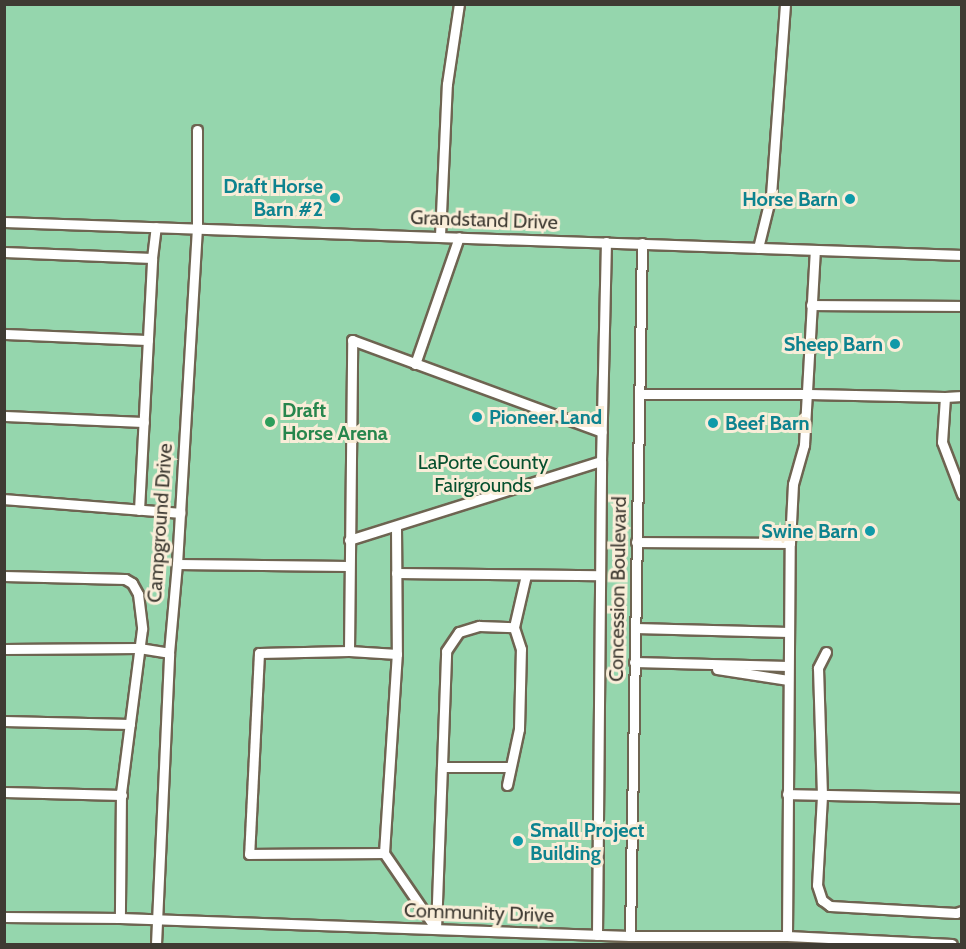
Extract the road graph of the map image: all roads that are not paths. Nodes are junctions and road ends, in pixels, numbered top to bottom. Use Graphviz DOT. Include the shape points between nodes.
graph roads {
  1 [pos="459,4"];
  2 [pos="785,4"];
  3 [pos="197,130"];
  4 [pos="4,222"];
  5 [pos="156,227"];
  6 [pos="197,229"];
  7 [pos="440,236"];
  8 [pos="459,237"];
  9 [pos="606,242"];
  10 [pos="642,243"];
  11 [pos="758,248"];
  12 [pos="815,251"];
  13 [pos="4,252"];
  14 [pos="962,255"];
  15 [pos="152,258"];
  16 [pos="811,304"];
  17 [pos="962,306"];
  18 [pos="4,334"];
  19 [pos="148,340"];
  20 [pos="415,364"];
  21 [pos="639,394"];
  22 [pos="808,394"];
  23 [pos="962,396"];
  24 [pos="945,397"];
  25 [pos="4,416"];
  26 [pos="144,422"];
  27 [pos="602,432"];
  28 [pos="601,461"];
  29 [pos="962,494"];
  30 [pos="4,499"];
  31 [pos="139,510"];
  32 [pos="180,513"];
  33 [pos="396,526"];
  34 [pos="349,540"];
  35 [pos="636,542"];
  36 [pos="790,543"];
  37 [pos="177,564"];
  38 [pos="348,566"];
  39 [pos="396,573"];
  40 [pos="526,575"];
  41 [pos="600,575"];
  42 [pos="4,576"];
  43 [pos="514,627"];
  44 [pos="635,628"];
  45 [pos="789,632"];
  46 [pos="139,648"];
  47 [pos="4,649"];
  48 [pos="349,651"];
  49 [pos="826,652"];
  50 [pos="169,653"];
  51 [pos="396,654"];
  52 [pos="634,662"];
  53 [pos="682,664"];
  54 [pos="788,666"];
  55 [pos="788,680"];
  56 [pos="4,721"];
  57 [pos="130,724"];
  58 [pos="442,767"];
  59 [pos="510,767"];
  60 [pos="507,785"];
  61 [pos="4,792"];
  62 [pos="787,794"];
  63 [pos="122,795"];
  64 [pos="822,796"];
  65 [pos="962,798"];
  66 [pos="384,853"];
  67 [pos="962,911"];
  68 [pos="4,917"];
  69 [pos="120,918"];
  70 [pos="158,919"];
  71 [pos="436,929"];
  72 [pos="597,935"];
  73 [pos="630,936"];
  74 [pos="787,936"];
  75 [pos="613,940"];
  76 [pos="156,945"];
  77 [pos="952,945"];
  1 -- 7 [label="lane" via="447,84"];
  2 -- 11 [label="lane" via="771,195"];
  3 -- 6 [label="lane, Campground Drive"];
  4 -- 5 [label="lane, Grandstand Drive"];
  5 -- 6 [label="lane, Grandstand Drive"];
  5 -- 15 [label="lane"];
  6 -- 7 [label="lane, Grandstand Drive"];
  6 -- 32 [label="lane, Campground Drive"];
  7 -- 8 [label="lane, Grandstand Drive"];
  8 -- 9 [label="lane, Grandstand Drive"];
  8 -- 20 [label="lane"];
  9 -- 10 [label="lane, Grandstand Drive"];
  9 -- 27 [label="lane"];
  10 -- 11 [label="lane, Grandstand Drive"];
  10 -- 21 [label="lane, Concession Boulevard"];
  11 -- 12 [label="lane, Grandstand Drive"];
  12 -- 14 [label="lane, Grandstand Drive"];
  12 -- 16 [label="lane"];
  13 -- 15 [label="lane"];
  15 -- 19 [label="lane"];
  16 -- 17 [label="lane"];
  16 -- 22 [label="lane"];
  18 -- 19 [label="lane"];
  19 -- 26 [label="lane"];
  20 -- 27 [label="lane"];
  20 -- 34 [label="lane" via="352,340"];
  21 -- 22 [label="lane"];
  21 -- 35 [label="lane, Concession Boulevard"];
  22 -- 24 [label="lane"];
  22 -- 36 [label="lane" via="804,445 793,484"];
  23 -- 24 [label="lane"];
  24 -- 29 [label="lane" via="942,442"];
  25 -- 26 [label="lane"];
  26 -- 31 [label="lane"];
  27 -- 28 [label="lane"];
  28 -- 33 [label="lane"];
  28 -- 41 [label="lane"];
  30 -- 31 [label="lane"];
  31 -- 32 [label="lane"];
  32 -- 37 [label="lane, Campground Drive"];
  33 -- 34 [label="lane"];
  33 -- 39 [label="lane"];
  34 -- 38 [label="lane"];
  35 -- 36 [label="lane"];
  35 -- 44 [label="lane, Concession Boulevard"];
  36 -- 45 [label="lane"];
  37 -- 38 [label="lane"];
  37 -- 50 [label="lane, Campground Drive"];
  38 -- 48 [label="lane"];
  39 -- 40 [label="lane"];
  39 -- 51 [label="lane"];
  40 -- 41 [label="lane"];
  40 -- 43 [label="lane"];
  41 -- 72 [label="lane"];
  42 -- 46 [label="lane" via="125,579 138,594 142,629"];
  43 -- 58 [label="lane" via="479,626 459,632 446,651"];
  43 -- 59 [label="lane" via="520,649 519,729"];
  44 -- 45 [label="lane"];
  44 -- 52 [label="lane, Concession Boulevard"];
  45 -- 54 [label="lane"];
  46 -- 47 [label="lane"];
  46 -- 50 [label="lane"];
  46 -- 57 [label="lane"];
  48 -- 51 [label="lane"];
  48 -- 66 [label="lane" via="259,653 249,854"];
  49 -- 64 [label="lane" via="818,668"];
  50 -- 70 [label="lane, Campground Drive"];
  51 -- 66 [label="lane"];
  52 -- 53 [label="lane"];
  52 -- 73 [label="lane, Concession Boulevard"];
  53 -- 54 [label="lane"];
  53 -- 55 [label="lane"];
  54 -- 55 [label="lane"];
  55 -- 62 [label="lane"];
  56 -- 57 [label="lane"];
  57 -- 63 [label="lane"];
  58 -- 59 [label="lane"];
  58 -- 71 [label="lane"];
  59 -- 60 [label="lane"];
  61 -- 63 [label="lane"];
  62 -- 64 [label="lane"];
  62 -- 74 [label="lane"];
  63 -- 69 [label="lane"];
  64 -- 65 [label="lane"];
  64 -- 67 [label="lane" via="817,885 822,900 830,906"];
  66 -- 71 [label="lane"];
  68 -- 69 [label="lane, Community Drive"];
  69 -- 70 [label="lane, Community Drive"];
  70 -- 71 [label="lane, Community Drive"];
  70 -- 76 [label="lane, Campground Drive"];
  71 -- 72 [label="lane, Community Drive"];
  72 -- 75 [label="lane, Community Drive"];
  73 -- 74 [label="lane, Community Drive"];
  73 -- 75 [label="lane, Community Drive"];
  74 -- 77 [label="lane, Community Drive"];
}
